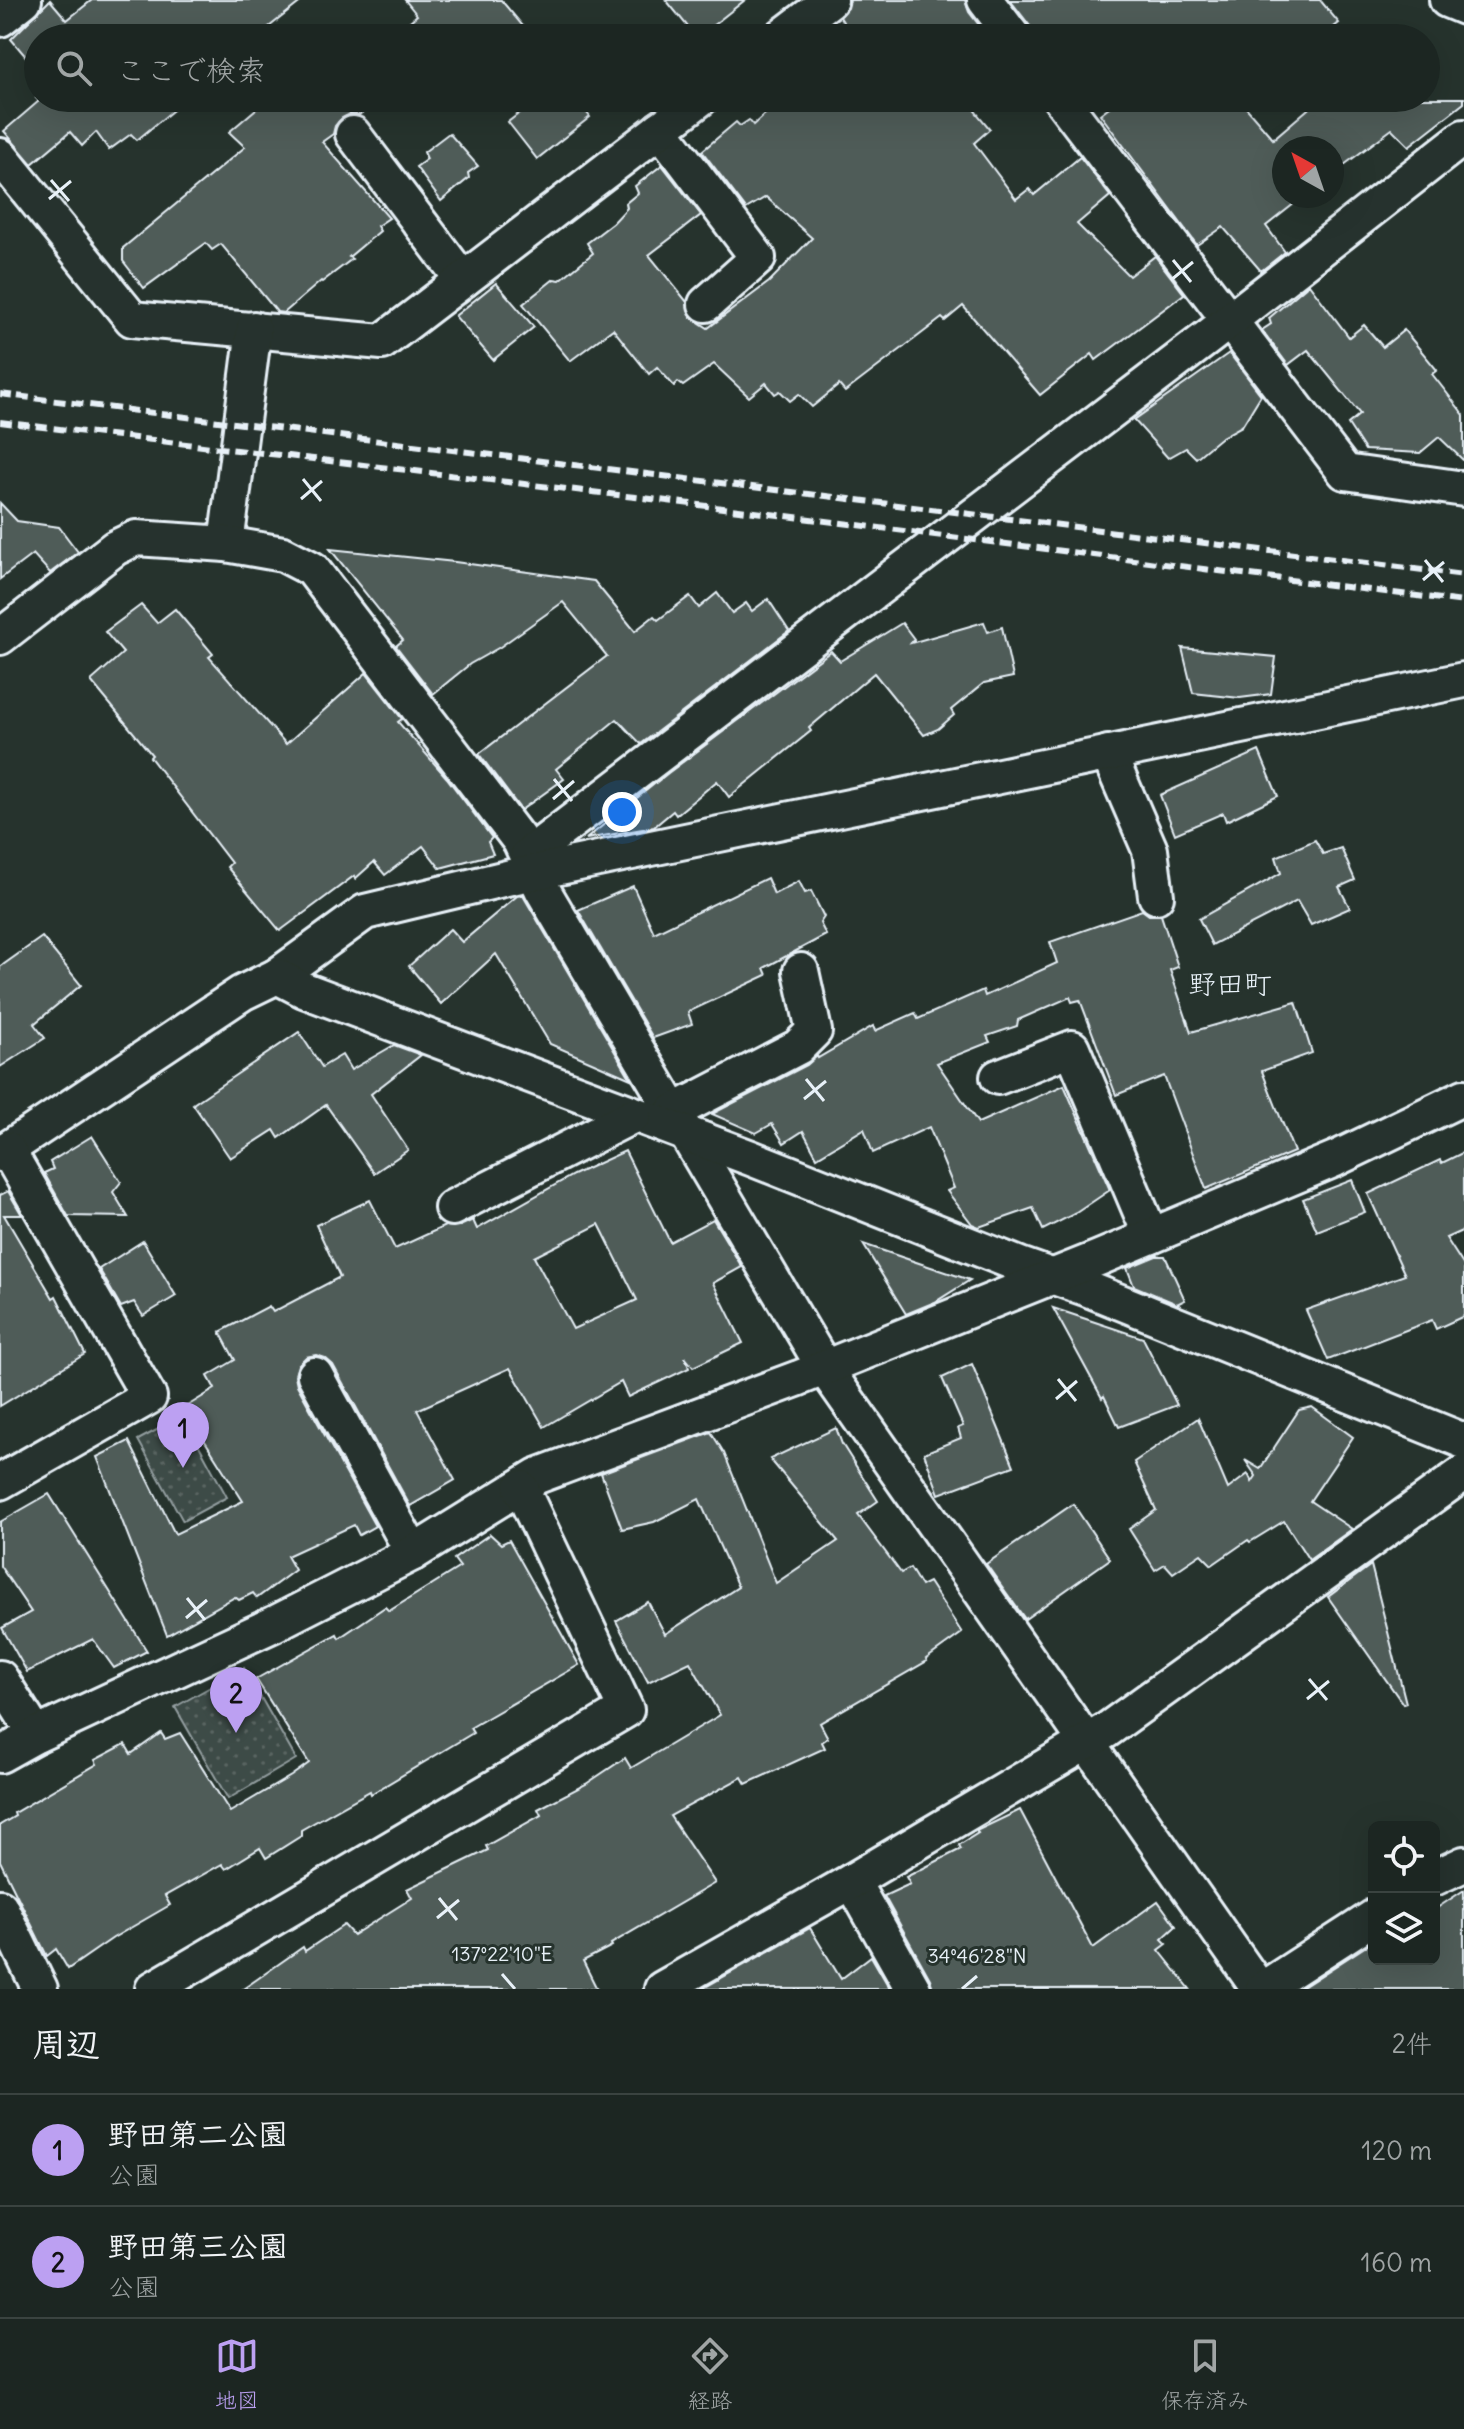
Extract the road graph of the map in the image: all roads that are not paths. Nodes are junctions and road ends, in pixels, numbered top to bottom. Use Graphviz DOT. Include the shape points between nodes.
graph roads {
  1 [pos="24,0"];
  2 [pos="830,0"];
  3 [pos="985,0"];
  4 [pos="1447,0"];
  5 [pos="1464,7"];
  6 [pos="0,19"];
  7 [pos="798,24"];
  8 [pos="1003,24"];
  9 [pos="682,112"];
  10 [pos="1071,112"];
  11 [pos="660,129"];
  12 [pos="353,134"];
  13 [pos="1464,137"];
  14 [pos="0,156"];
  15 [pos="463,280"];
  16 [pos="706,304"];
  17 [pos="1231,319"];
  18 [pos="254,329"];
  19 [pos="1464,489"];
  20 [pos="226,544"];
  21 [pos="0,637"];
  22 [pos="1464,680"];
  23 [pos="1108,753"];
  24 [pos="532,864"];
  25 [pos="1156,896"];
  26 [pos="801,971"];
  27 [pos="277,976"];
  28 [pos="998,1077"];
  29 [pos="1464,1097"];
  30 [pos="634,1115"];
  31 [pos="681,1124"];
  32 [pos="4,1151"];
  33 [pos="452,1208"];
  34 [pos="1151,1236"];
  35 [pos="1050,1277"];
  36 [pos="824,1367"];
  37 [pos="315,1375"];
  38 [pos="1464,1441"];
  39 [pos="1464,1473"];
  40 [pos="0,1482"];
  41 [pos="521,1488"];
  42 [pos="413,1553"];
  43 [pos="0,1678"];
  44 [pos="36,1735"];
  45 [pos="1085,1743"];
  46 [pos="0,1755"];
  47 [pos="1464,1864"];
  48 [pos="1440,1875"];
  49 [pos="852,1881"];
  50 [pos="0,1907"];
  51 [pos="1368,1921"];
  52 [pos="40,1989"];
  53 [pos="153,1989"];
  54 [pos="662,1989"];
  55 [pos="913,1989"];
  56 [pos="1261,1989"];
  1 -- 6 [label="street"];
  2 -- 7 [label="street"];
  3 -- 8 [label="street"];
  4 -- 5 [label="street"];
  9 -- 11 [label="street"];
  10 -- 17 [label="street"];
  11 -- 15 [label="street"];
  11 -- 16 [label="street" via="758,258"];
  12 -- 15 [label="street"];
  13 -- 17 [label="street"];
  14 -- 18 [label="street" via="132,319"];
  15 -- 18 [label="street" via="382,342"];
  17 -- 19 [label="street" via="1345,472"];
  17 -- 24 [label="street"];
  18 -- 20 [label="street"];
  20 -- 21 [label="street" via="136,538 115,548"];
  20 -- 24 [label="street" via="283,554 312,569"];
  22 -- 23 [label="street"];
  23 -- 24 [label="street"];
  23 -- 25 [label="street" via="1150,850"];
  24 -- 27 [label="street" via="365,912"];
  24 -- 31 [label="street"];
  26 -- 31 [label="street" via="814,1031"];
  27 -- 30 [label="street"];
  27 -- 32 [label="street" via="242,993"];
  28 -- 34 [label="street" via="1072,1048"];
  29 -- 34 [label="street" via="1335,1159"];
  30 -- 31 [label="street"];
  30 -- 33 [label="street"];
  31 -- 35 [label="street"];
  31 -- 36 [label="street"];
  32 -- 40 [label="street" via="149,1397"];
  34 -- 35 [label="street"];
  35 -- 36 [label="street"];
  35 -- 38 [label="street"];
  36 -- 41 [label="street" via="537,1476"];
  36 -- 45 [label="street"];
  37 -- 42 [label="street"];
  39 -- 45 [label="street"];
  41 -- 42 [label="street"];
  41 -- 53 [label="street" via="626,1710"];
  42 -- 44 [label="street"];
  43 -- 44 [label="street"];
  44 -- 46 [label="street"];
  45 -- 49 [label="street"];
  45 -- 56 [label="street"];
  47 -- 48 [label="street"];
  49 -- 54 [label="street"];
  49 -- 55 [label="street"];
  50 -- 52 [label="street"];
  51 -- 56 [label="street"];
}
